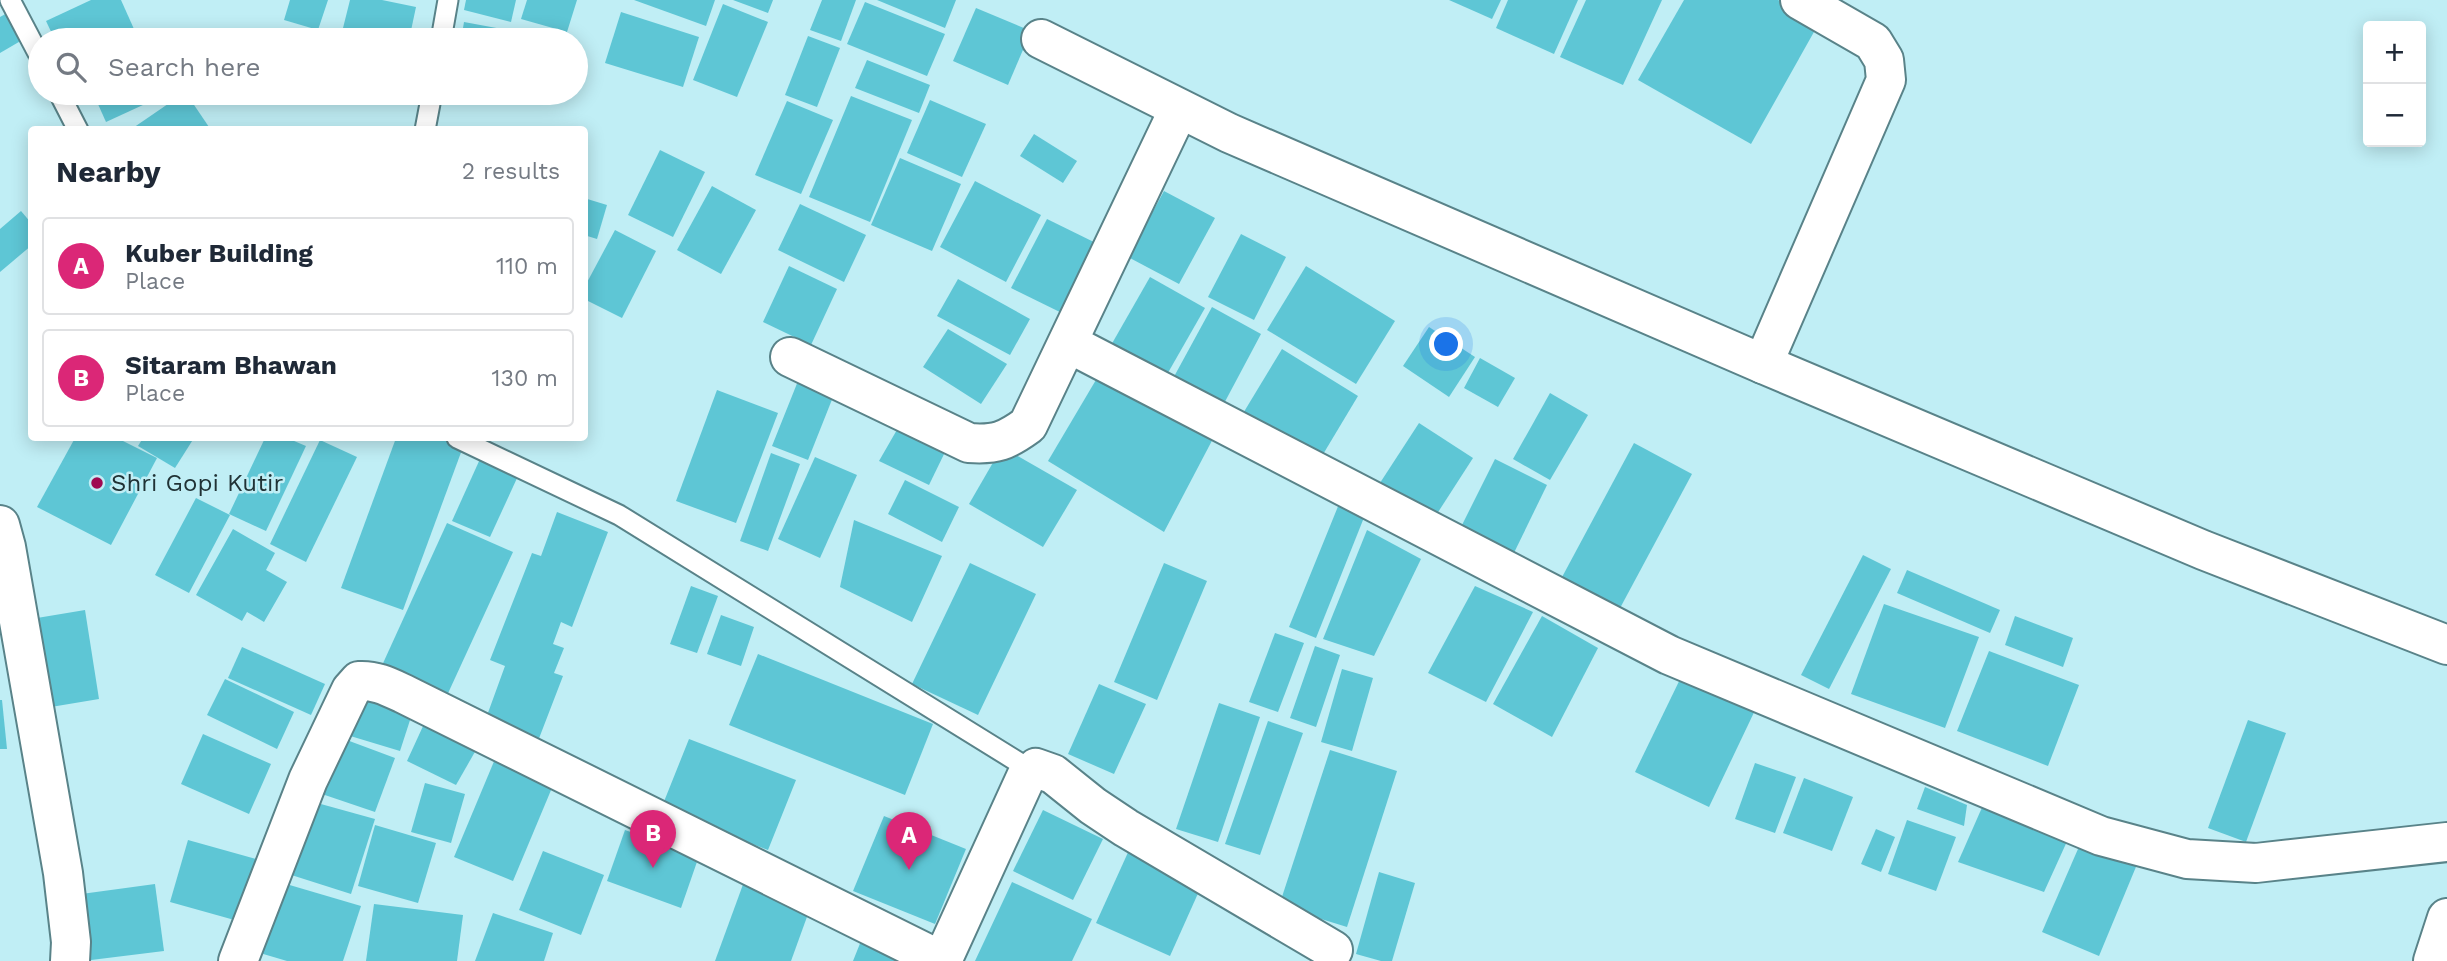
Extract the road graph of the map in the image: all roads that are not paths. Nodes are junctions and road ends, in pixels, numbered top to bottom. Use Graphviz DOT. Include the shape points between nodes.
graph roads {
  1 [pos="10,0"];
  2 [pos="448,0"];
  3 [pos="1800,0"];
  4 [pos="443,28"];
  5 [pos="28,34"];
  6 [pos="1041,39"];
  7 [pos="65,105"];
  8 [pos="430,105"];
  9 [pos="1179,110"];
  10 [pos="77,126"];
  11 [pos="426,126"];
  12 [pos="1068,343"];
  13 [pos="790,357"];
  14 [pos="1763,363"];
  15 [pos="463,441"];
  16 [pos="0,524"];
  17 [pos="2447,645"];
  18 [pos="1031,771"];
  19 [pos="2447,842"];
  20 [pos="2447,918"];
  21 [pos="1334,950"];
  22 [pos="70,961"];
  23 [pos="238,961"];
  24 [pos="942,961"];
  25 [pos="2433,961"];
  1 -- 5 [label="lane"];
  2 -- 4 [label="lane"];
  3 -- 14 [label="street" via="1873,42 1884,60 1886,80"];
  6 -- 9 [label="street"];
  7 -- 10 [label="lane"];
  8 -- 11 [label="lane"];
  9 -- 12 [label="street"];
  9 -- 14 [label="street"];
  12 -- 13 [label="street" via="1028,425 1009,439 989,445 969,443"];
  12 -- 19 [label="street" via="1669,655 2101,836 2187,859 2256,863"];
  14 -- 17 [label="street" via="2203,550"];
  15 -- 18 [label="lane" via="619,514"];
  16 -- 22 [label="street" via="63,873"];
  18 -- 21 [label="street" via="1041,768 1053,774 1126,828"];
  18 -- 24 [label="street"];
  20 -- 25 [label="street"];
  23 -- 24 [label="street" via="308,780 359,681 381,683 404,694"];
}
